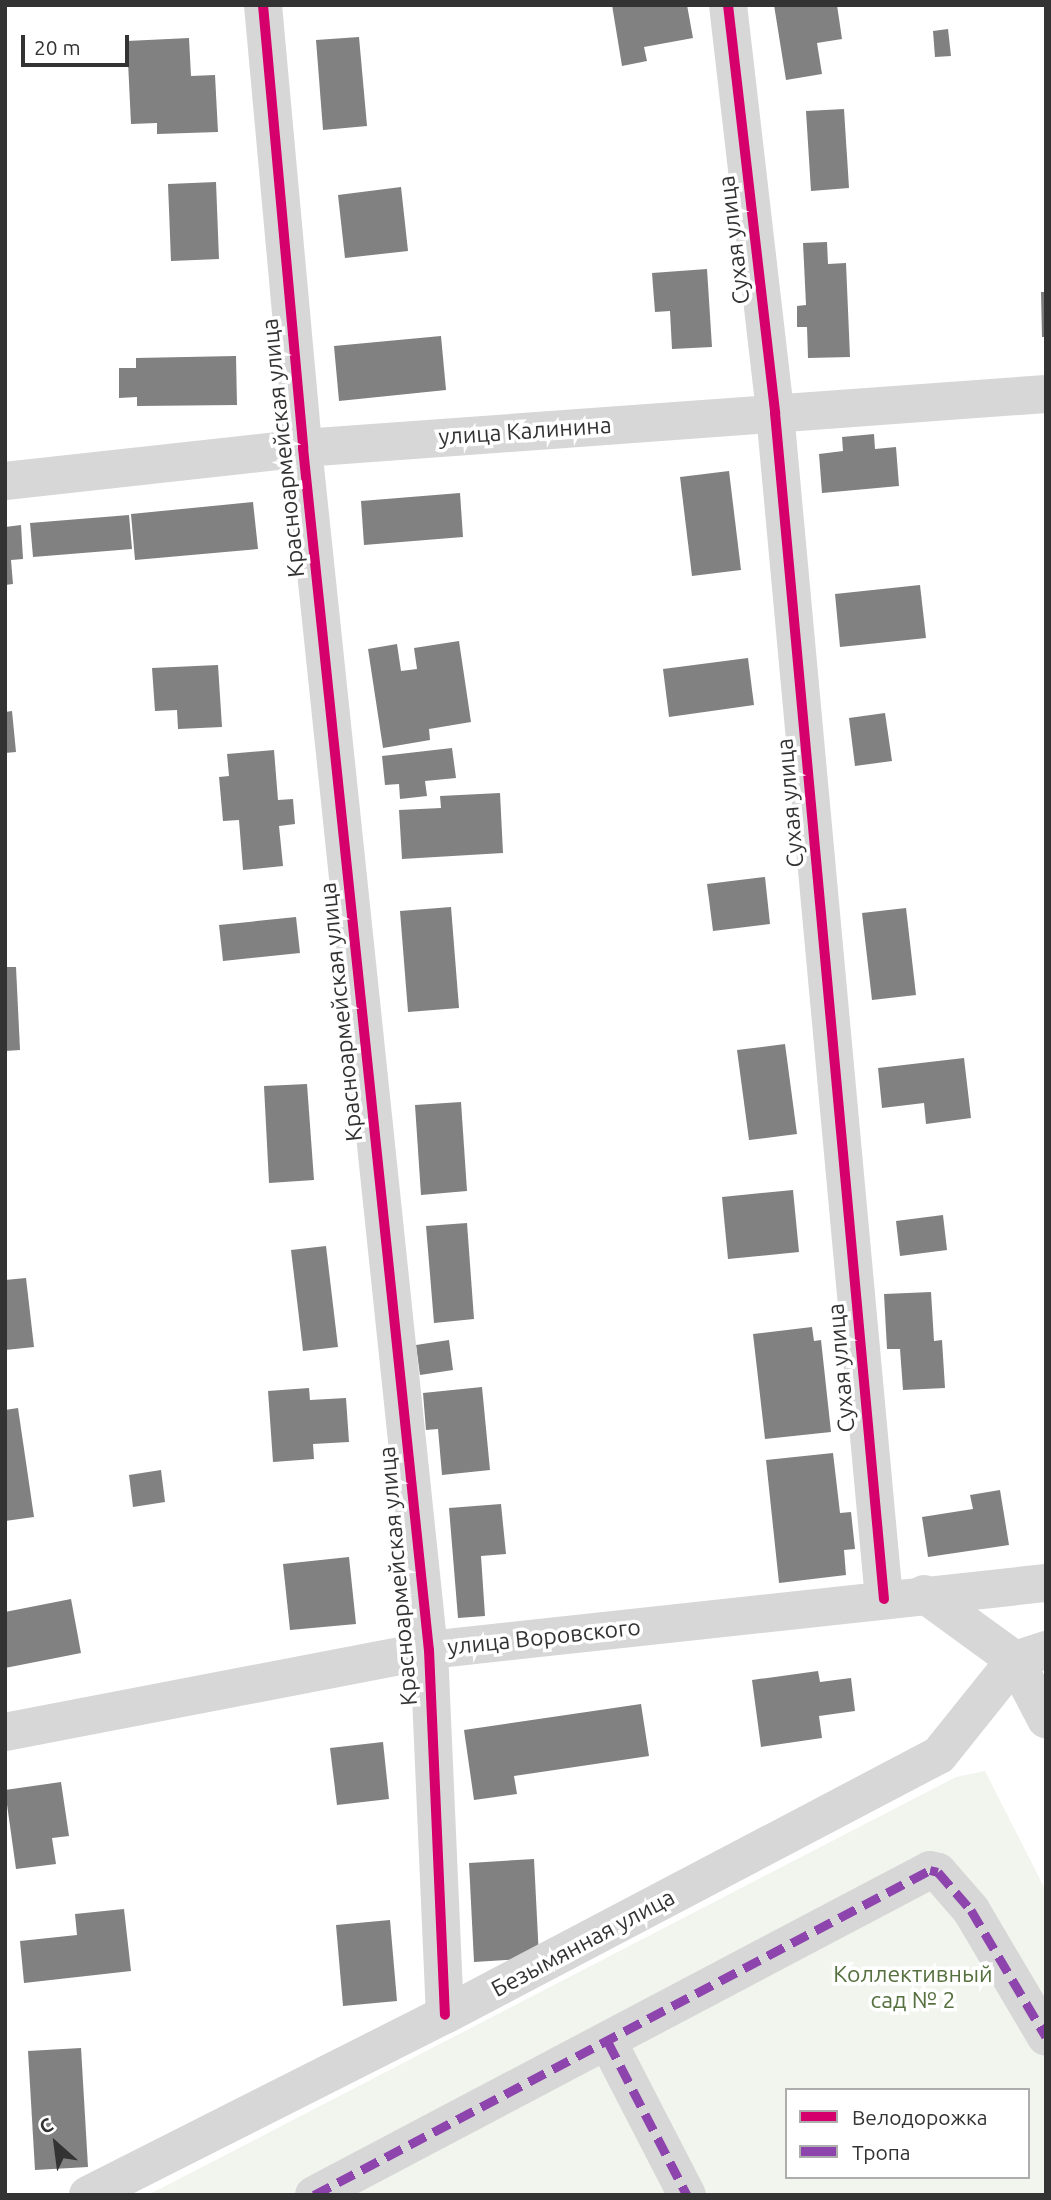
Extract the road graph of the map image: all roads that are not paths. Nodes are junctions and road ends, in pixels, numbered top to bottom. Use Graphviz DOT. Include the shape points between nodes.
graph roads {
  1 [pos="263,5"];
  2 [pos="728,5"];
  3 [pos="1046,394"];
  4 [pos="775,413"];
  5 [pos="303,448"];
  6 [pos="5,481"];
  7 [pos="1046,1583"];
  8 [pos="924,1594"];
  9 [pos="884,1599"];
  10 [pos="429,1650"];
  11 [pos="1030,1655"];
  12 [pos="1046,1719"];
  13 [pos="5,1732"];
  14 [pos="445,2015"];
  15 [pos="1046,2037"];
  16 [pos="608,2042"];
  17 [pos="88,2195"];
  18 [pos="314,2195"];
  19 [pos="687,2195"];
  1 -- 5 [label="street, Красноармейская улица"];
  2 -- 4 [label="street, Сухая улица"];
  3 -- 4 [label="street, улица Калинина"];
  4 -- 5 [label="street, улица Калинина"];
  4 -- 9 [label="street, Сухая улица"];
  5 -- 6 [label="street, улица Калинина"];
  5 -- 10 [label="street, Красноармейская улица"];
  7 -- 8 [label="street, улица Воровского"];
  8 -- 9 [label="street, улица Воровского"];
  8 -- 11 [label="street"];
  9 -- 10 [label="street, улица Воровского"];
  10 -- 13 [label="street, улица Воровского"];
  10 -- 14 [label="street, Красноармейская улица"];
  11 -- 12 [label="street"];
  11 -- 14 [label="street, Безымянная улица" via="939,1755"];
  14 -- 17 [label="street, Безымянная улица"];
  15 -- 16 [label="street" via="971,1910 938,1872 930,1870"];
  16 -- 18 [label="street"];
  16 -- 19 [label="street"];
}
